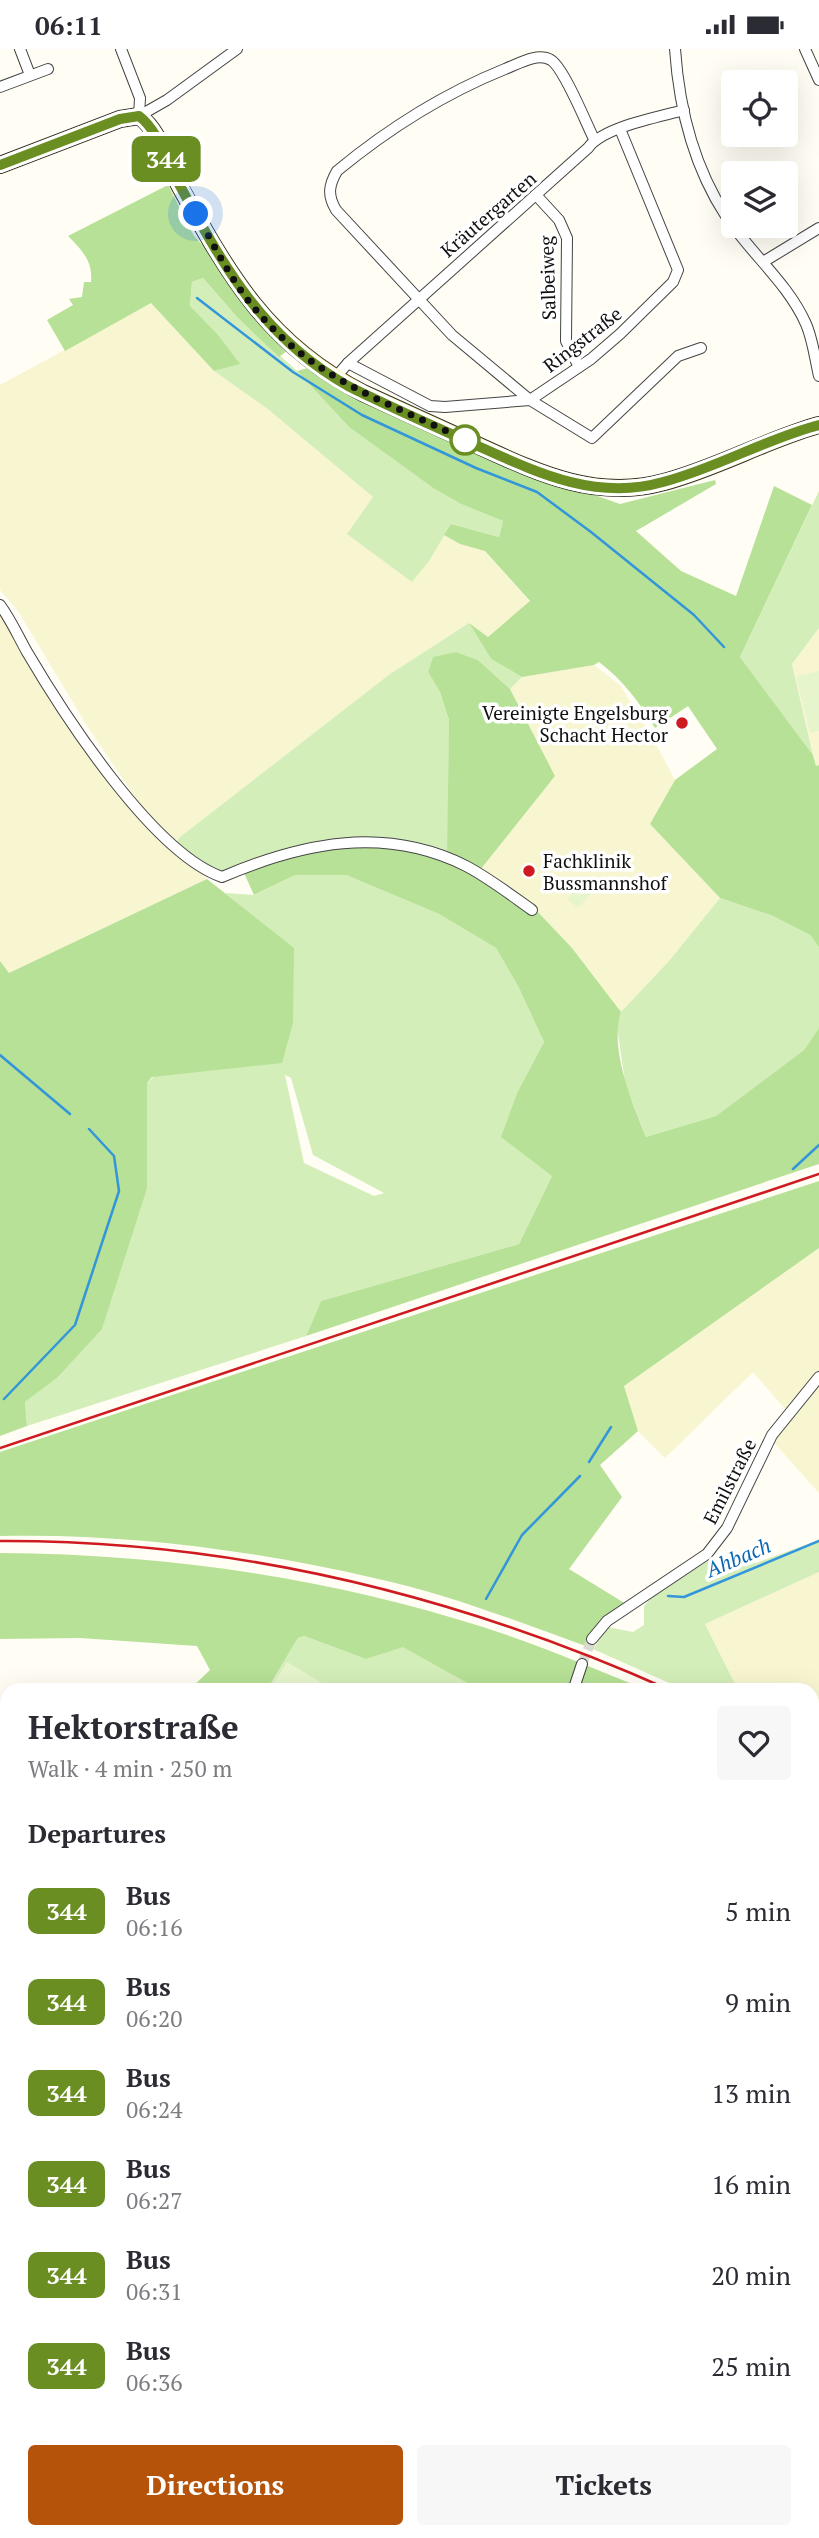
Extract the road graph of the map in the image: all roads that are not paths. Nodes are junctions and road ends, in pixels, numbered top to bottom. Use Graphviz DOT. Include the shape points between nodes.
graph roads {
  1 [pos="20,49"];
  2 [pos="121,49"];
  3 [pos="237,49"];
  4 [pos="675,49"];
  5 [pos="805,49"];
  6 [pos="48,69"];
  7 [pos="30,75"];
  8 [pos="819,80"];
  9 [pos="0,87"];
  10 [pos="684,110"];
  11 [pos="139,116"];
  12 [pos="620,129"];
  13 [pos="594,139"];
  14 [pos="0,165"];
  15 [pos="536,195"];
  16 [pos="819,228"];
  17 [pos="763,262"];
  18 [pos="417,299"];
  19 [pos="701,348"];
  20 [pos="348,363"];
  21 [pos="579,367"];
  22 [pos="819,376"];
  23 [pos="335,378"];
  24 [pos="530,400"];
  25 [pos="819,425"];
  26 [pos="0,605"];
  27 [pos="533,910"];
  28 [pos="819,1377"];
  29 [pos="592,1639"];
  30 [pos="582,1664"];
  31 [pos="575,1683"];
  1 -- 7 [label="street"];
  2 -- 11 [label="street" via="140,98"];
  3 -- 11 [label="street"];
  4 -- 10 [label="street"];
  5 -- 8 [label="street"];
  6 -- 7 [label="street"];
  7 -- 9 [label="street"];
  10 -- 12 [label="street, Kräutergarten"];
  10 -- 17 [label="street" via="699,164 716,200"];
  11 -- 14 [label="street"];
  11 -- 23 [label="street" via="152,129 236,283 288,343"];
  12 -- 13 [label="street, Kräutergarten"];
  12 -- 21 [label="street, Ringstraße" via="678,270 653,303"];
  13 -- 15 [label="street, Kräutergarten"];
  13 -- 18 [label="street" via="562,73 551,60 536,57 422,109 337,171 331,181 331,201"];
  15 -- 18 [label="street, Kräutergarten"];
  15 -- 21 [label="street, Salbeiweg" via="559,220 567,238 566,341"];
  16 -- 17 [label="street"];
  17 -- 22 [label="street" via="805,323"];
  18 -- 20 [label="street, Kräutergarten"];
  18 -- 24 [label="street" via="452,335"];
  19 -- 24 [label="street" via="678,356 592,438"];
  20 -- 23 [label="street, Kräutergarten"];
  20 -- 24 [label="street, Ringstraße" via="430,405"];
  21 -- 24 [label="street, Ringstraße"];
  23 -- 25 [label="street" via="536,472 590,487 626,489 663,482"];
  26 -- 27 [label="street" via="63,709 108,771 145,817 206,872 222,877 311,847 391,843 467,866"];
  28 -- 29 [label="street, Emilstraße" via="772,1435 727,1528 707,1554 607,1621"];
  30 -- 31 [label="street"];
}
